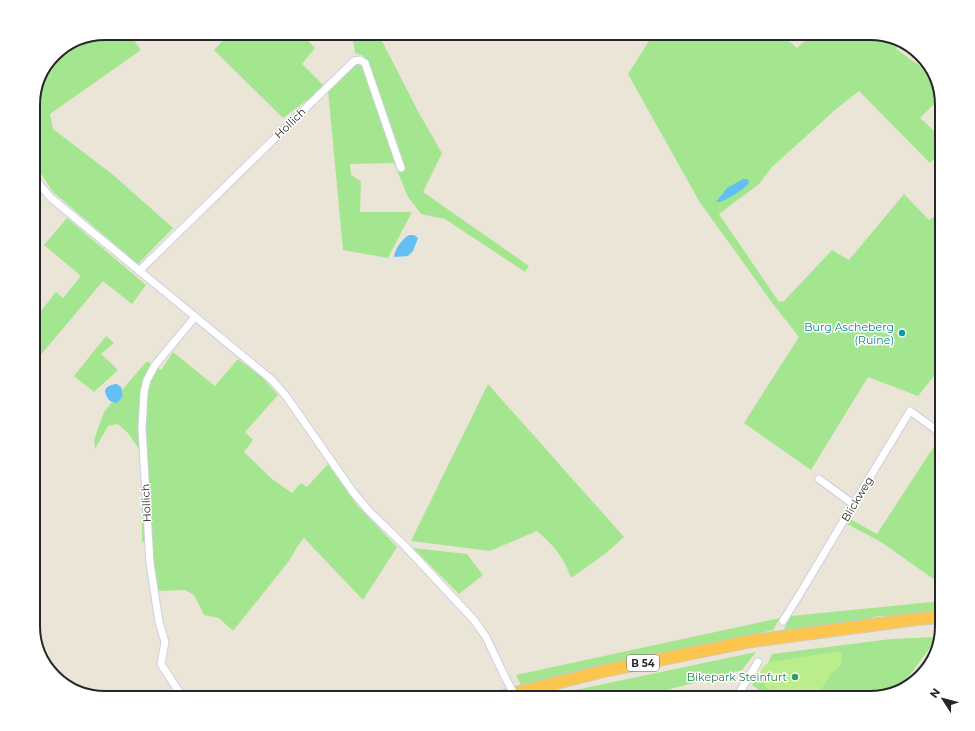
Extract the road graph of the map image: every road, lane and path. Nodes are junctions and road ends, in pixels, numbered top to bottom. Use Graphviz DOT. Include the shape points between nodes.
graph roads {
  1 [pos="401,168"];
  2 [pos="40,185"];
  3 [pos="139,271"];
  4 [pos="195,317"];
  5 [pos="935,429"];
  6 [pos="819,479"];
  7 [pos="853,504"];
  8 [pos="935,618"];
  9 [pos="783,621"];
  10 [pos="935,624"];
  11 [pos="758,662"];
  12 [pos="178,691"];
  13 [pos="512,691"];
  14 [pos="524,691"];
  15 [pos="544,691"];
  16 [pos="740,691"];
  1 -- 3 [label="street, Hollich" via="365,63 357,60"];
  2 -- 3 [label="street" via="51,198"];
  3 -- 4 [label="street"];
  4 -- 12 [label="street, Hollich" via="155,365 147,380 142,429 150,562 159,622 165,642 161,664"];
  4 -- 13 [label="street, bridge" via="272,380 286,396 353,492 474,620 486,637"];
  5 -- 7 [label="street, Blickweg" via="910,411"];
  6 -- 7 [label="street"];
  7 -- 9 [label="street, Blickweg"];
  8 -- 14 [label="highway, B 54" via="752,641 604,671"];
  10 -- 15 [label="highway, B 54" via="751,647 608,675"];
  11 -- 16 [label="street"];
}
